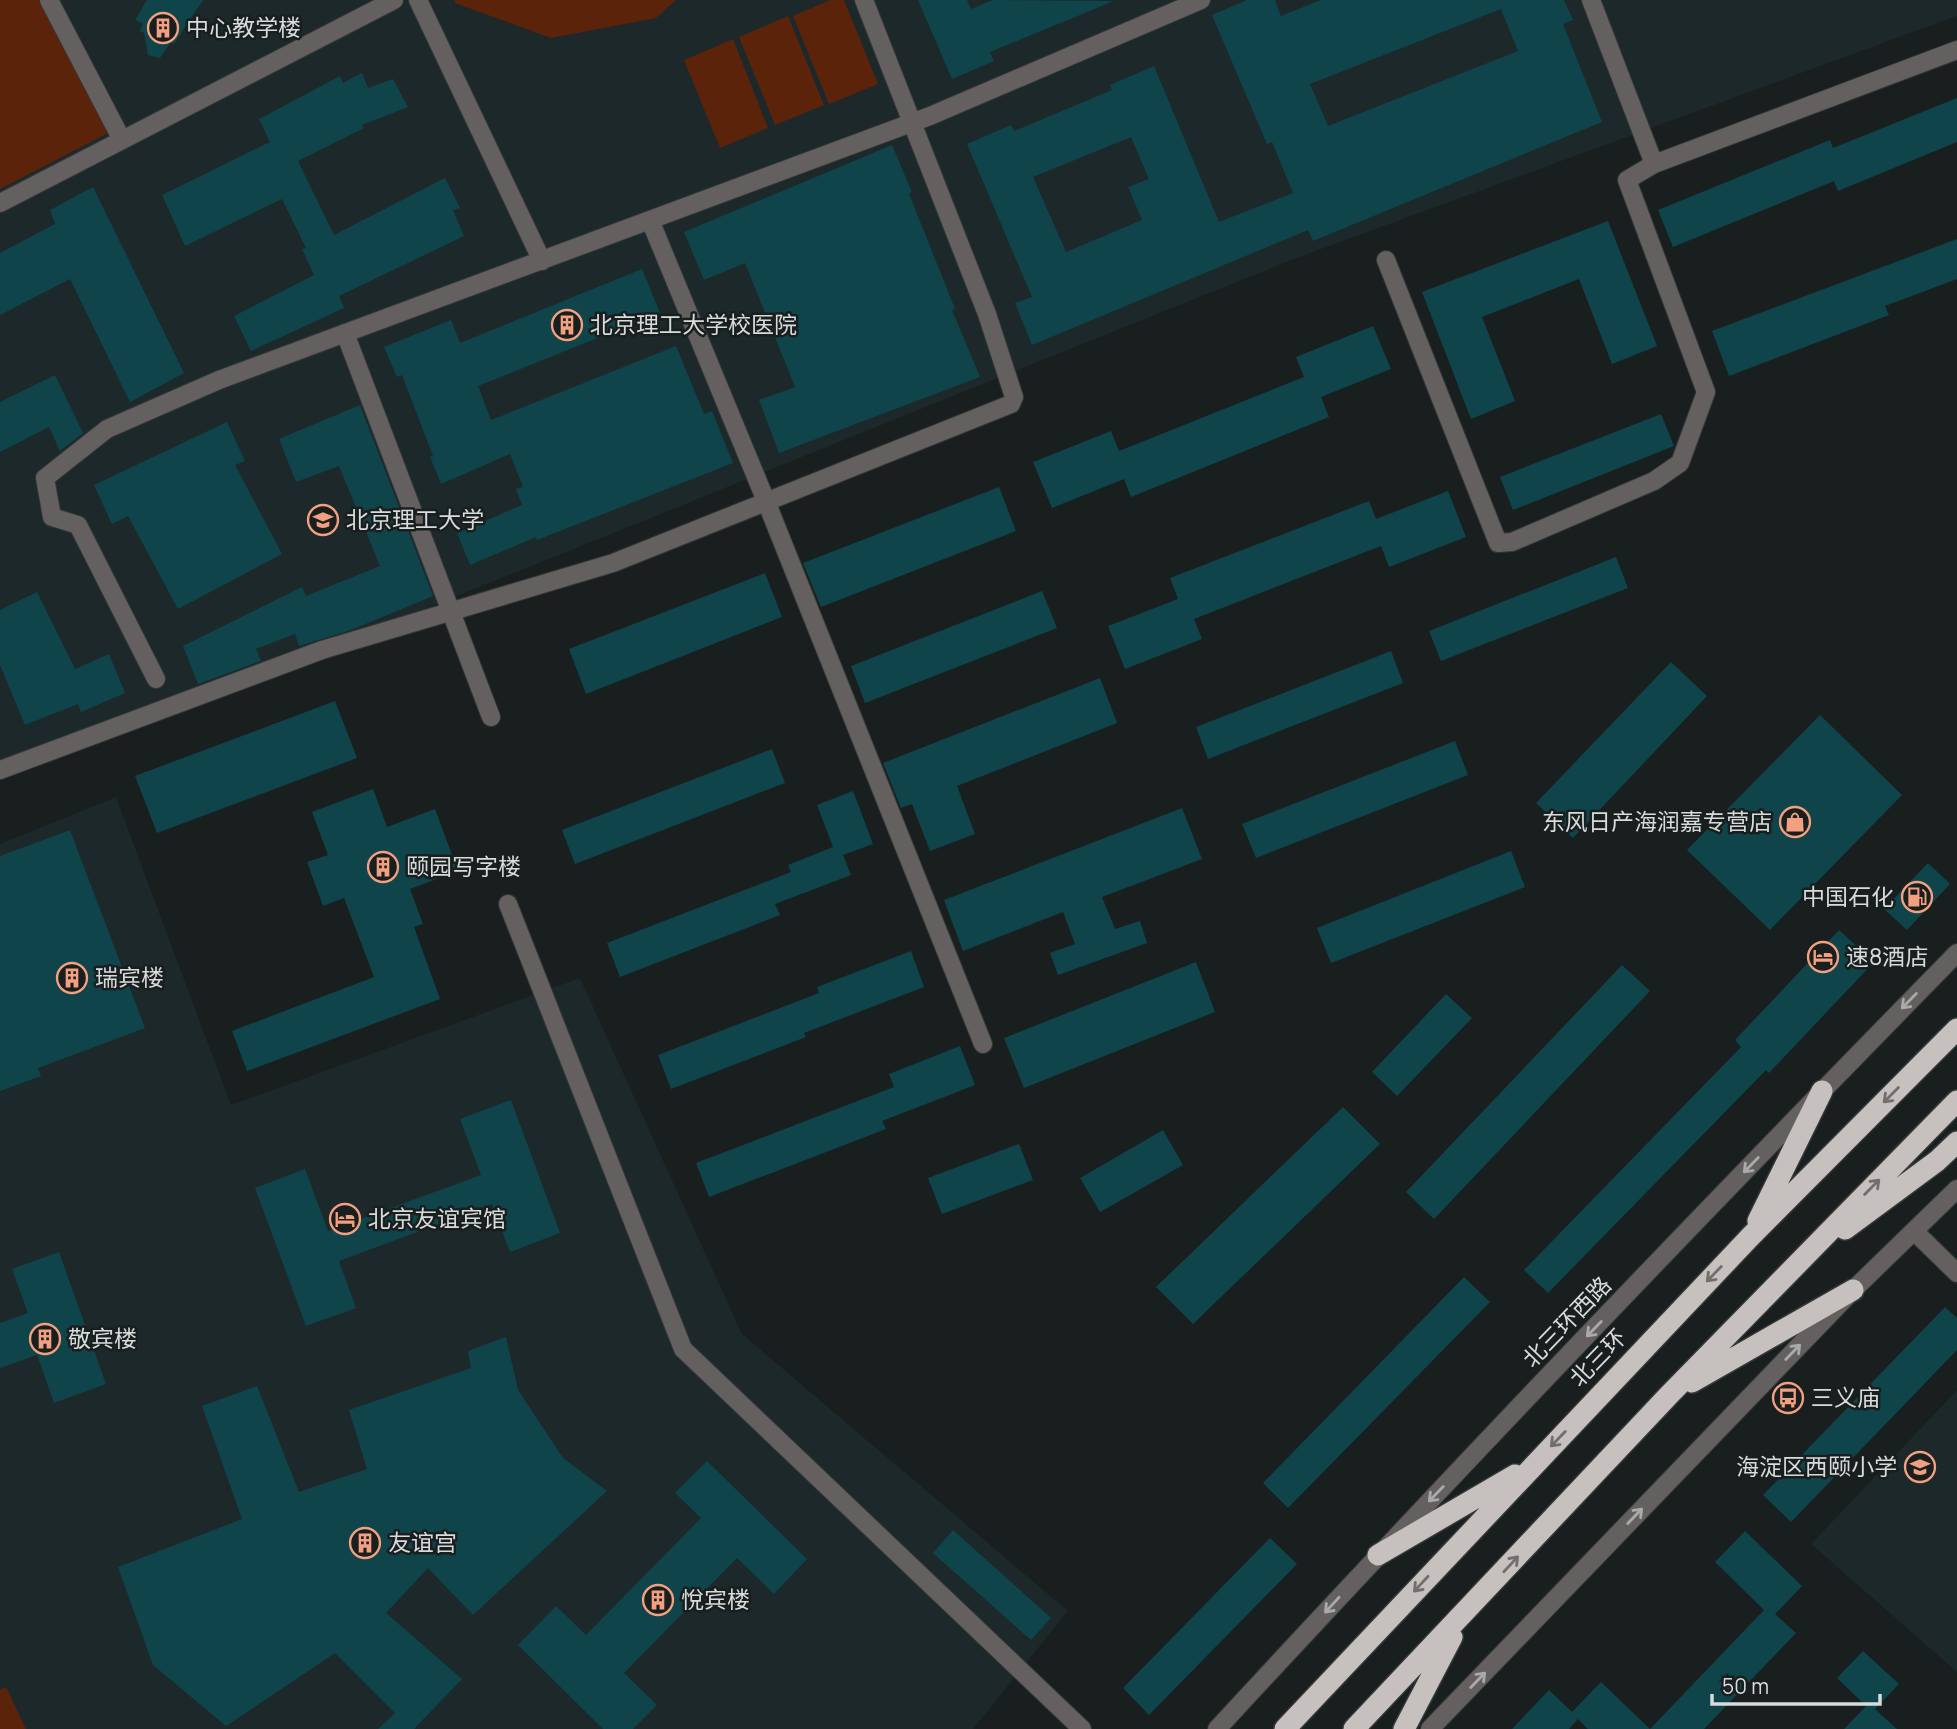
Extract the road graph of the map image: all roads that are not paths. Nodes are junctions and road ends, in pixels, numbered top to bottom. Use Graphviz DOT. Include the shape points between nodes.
graph roads {
  1 [pos="49,0"];
  2 [pos="394,0"];
  3 [pos="418,0"];
  4 [pos="864,0"];
  5 [pos="1200,0"];
  6 [pos="1591,0"];
  7 [pos="1957,50"];
  8 [pos="912,123"];
  9 [pos="122,140"];
  10 [pos="1654,164"];
  11 [pos="0,203"];
  12 [pos="650,220"];
  13 [pos="1385,260"];
  14 [pos="542,261"];
  15 [pos="345,333"];
  16 [pos="766,501"];
  17 [pos="452,612"];
  18 [pos="156,679"];
  19 [pos="491,717"];
  20 [pos="0,770"];
  21 [pos="508,904"];
  22 [pos="1957,953"];
  23 [pos="1957,1029"];
  24 [pos="983,1044"];
  25 [pos="1822,1091"];
  26 [pos="1957,1101"];
  27 [pos="1957,1142"];
  28 [pos="1957,1189"];
  29 [pos="1914,1231"];
  30 [pos="1749,1237"];
  31 [pos="1790,1270"];
  32 [pos="1957,1273"];
  33 [pos="1853,1290"];
  34 [pos="1669,1395"];
  35 [pos="1535,1463"];
  36 [pos="1378,1555"];
  37 [pos="1464,1614"];
  38 [pos="1082,1729"];
  39 [pos="1217,1729"];
  40 [pos="1285,1729"];
  41 [pos="1354,1729"];
  42 [pos="1404,1729"];
  43 [pos="1430,1729"];
  1 -- 9 [label="street"];
  2 -- 9 [label="street"];
  3 -- 14 [label="street"];
  4 -- 8 [label="street"];
  5 -- 8 [label="street"];
  6 -- 10 [label="street"];
  7 -- 10 [label="street"];
  8 -- 12 [label="street"];
  8 -- 16 [label="street" via="1014,397 1011,404"];
  9 -- 11 [label="street"];
  10 -- 13 [label="street" via="1627,180 1706,392 1680,463 1654,481 1512,542 1497,543"];
  12 -- 14 [label="street"];
  12 -- 16 [label="street"];
  14 -- 15 [label="street"];
  15 -- 17 [label="street"];
  15 -- 18 [label="street" via="219,380 107,429 45,478 52,517 78,525"];
  16 -- 17 [label="street" via="613,563"];
  16 -- 24 [label="street"];
  17 -- 19 [label="street"];
  17 -- 20 [label="street" via="322,650"];
  21 -- 38 [label="street" via="683,1349"];
  22 -- 25 [label="street, 北三环西路, one-way"];
  23 -- 30 [label="highway, 北三环, one-way"];
  25 -- 30 [label="highway"];
  25 -- 36 [label="street, 北三环西路, one-way"];
  31 -- 26 [label="highway, one-way"];
  27 -- 31 [label="highway"];
  28 -- 29 [label="street"];
  29 -- 32 [label="street"];
  29 -- 33 [label="street"];
  30 -- 35 [label="highway, 北三环, one-way"];
  31 -- 34 [label="highway"];
  33 -- 34 [label="highway"];
  43 -- 33 [label="street, one-way"];
  37 -- 34 [label="highway, one-way"];
  35 -- 36 [label="highway"];
  35 -- 40 [label="highway, 北三环, one-way"];
  36 -- 39 [label="street, 北三环西路, one-way"];
  37 -- 41 [label="highway"];
  37 -- 42 [label="highway"];
}
